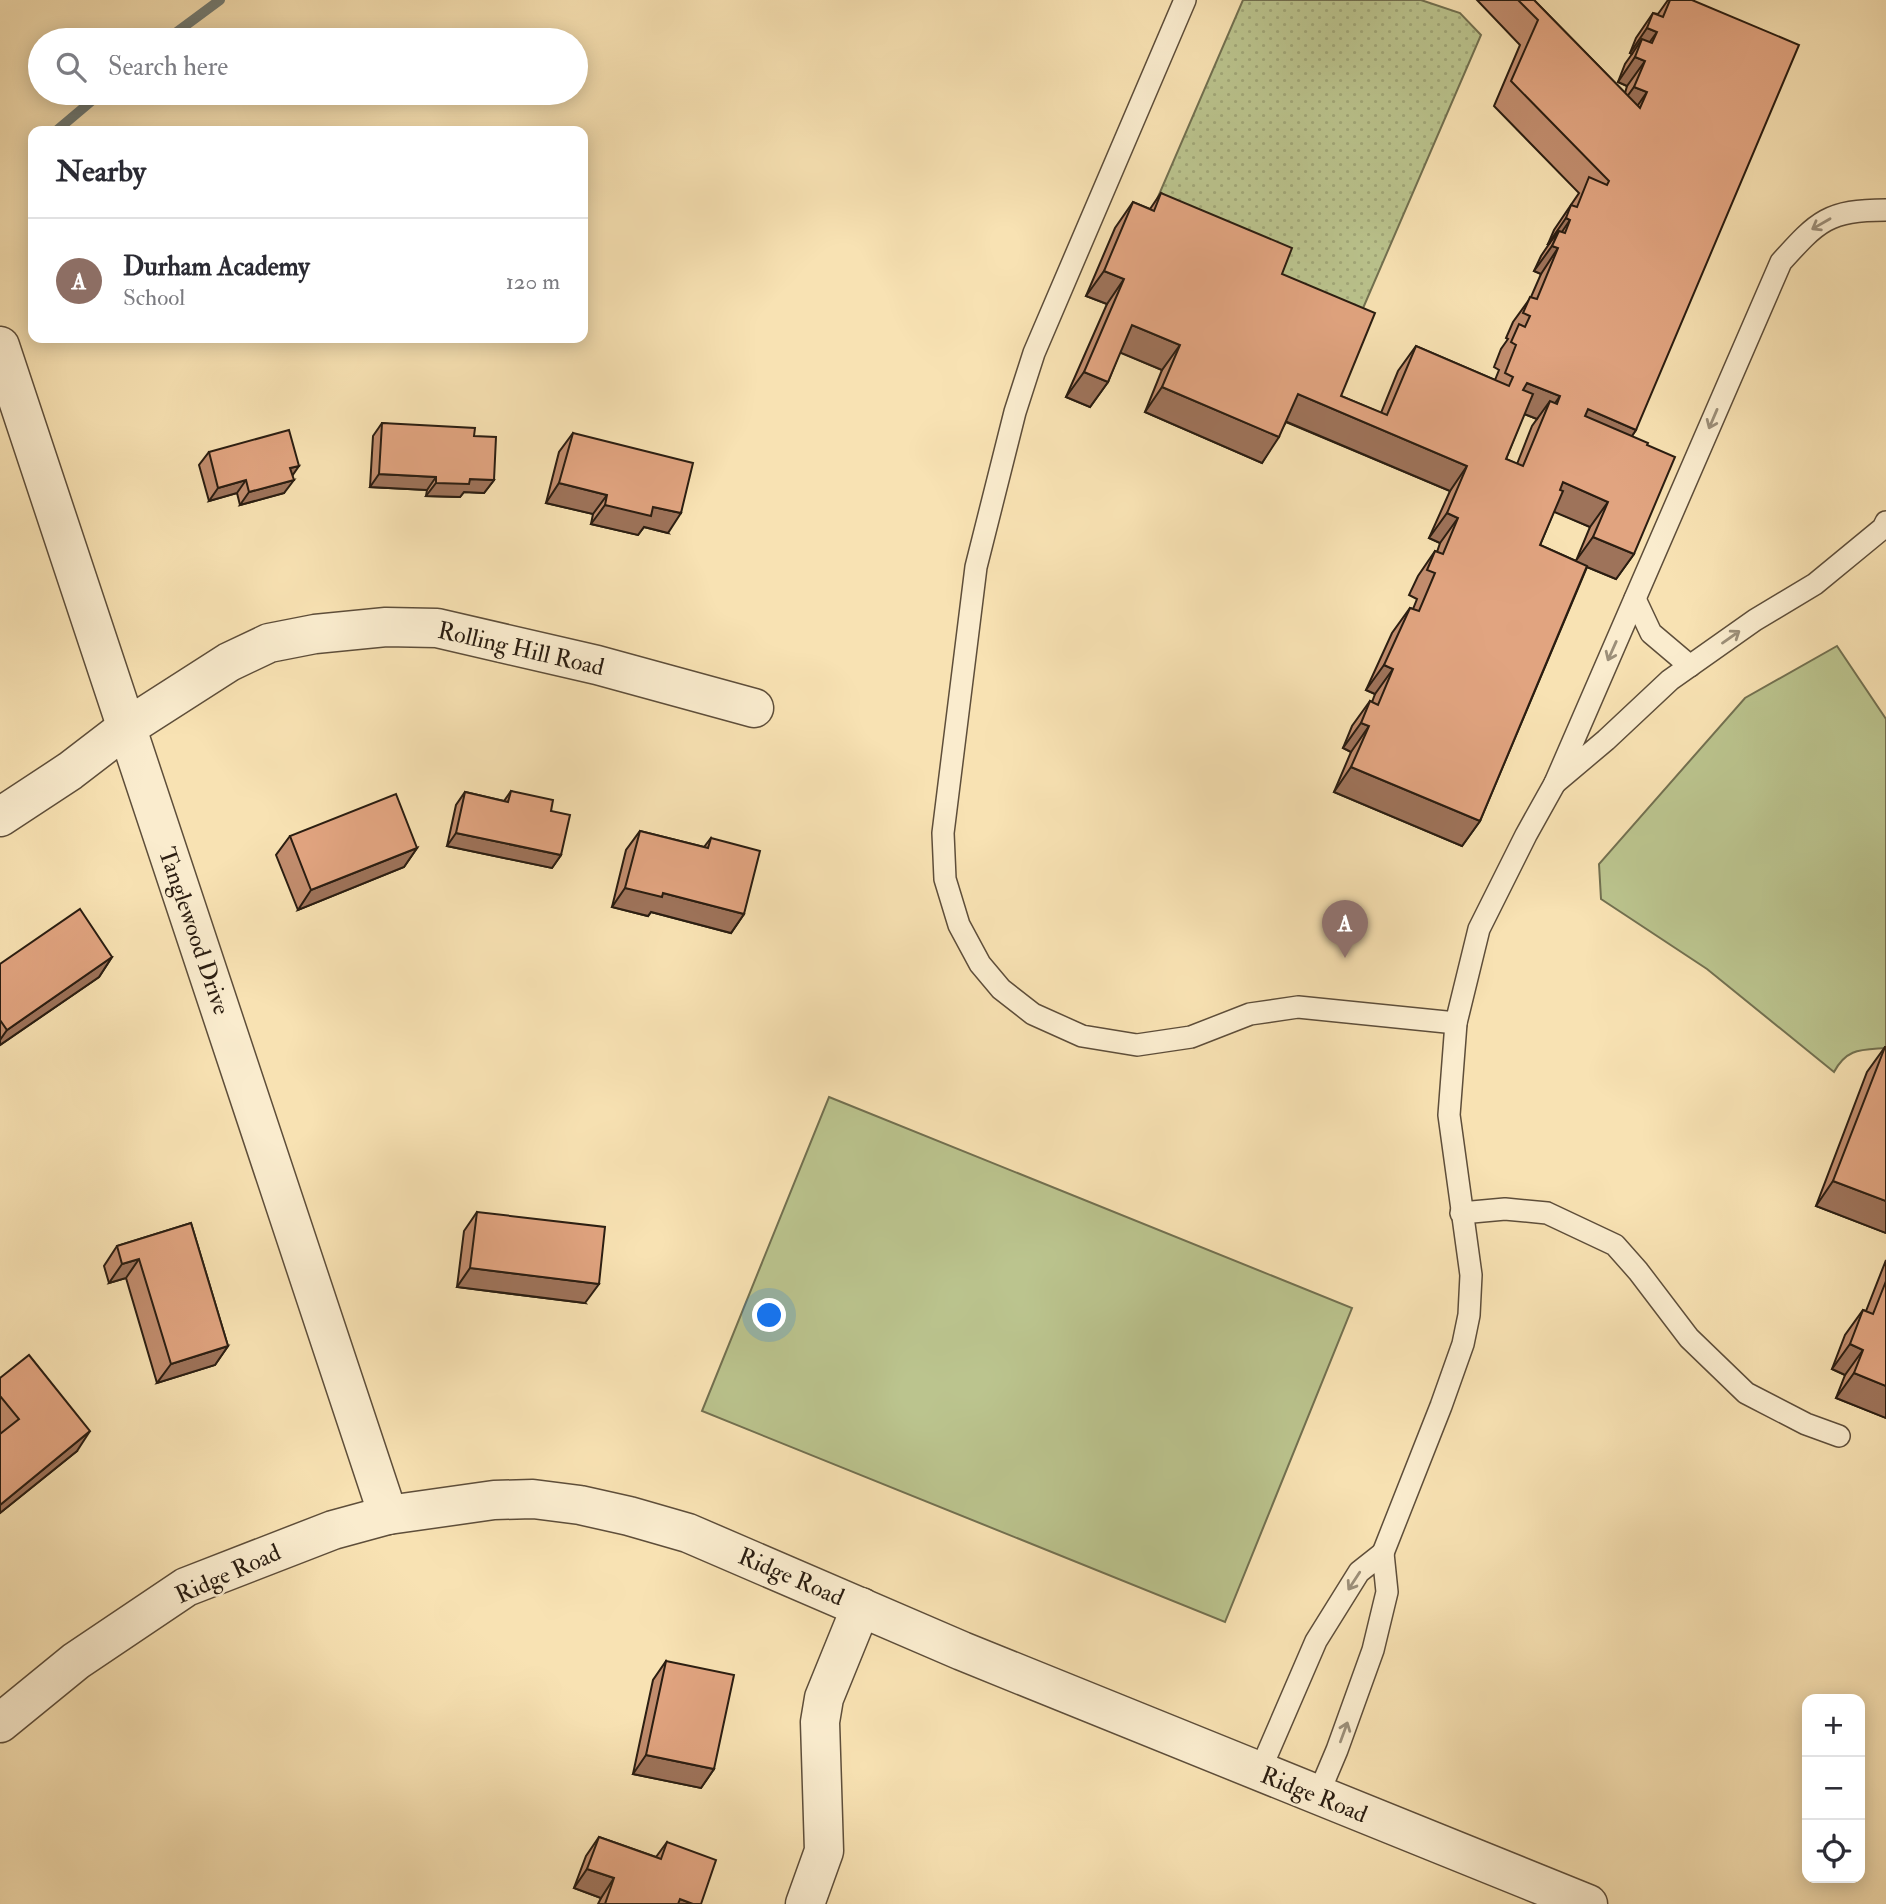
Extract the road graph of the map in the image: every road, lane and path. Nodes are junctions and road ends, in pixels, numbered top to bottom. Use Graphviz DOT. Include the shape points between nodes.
graph roads {
  1 [pos="1185,0"];
  2 [pos="1886,210"];
  3 [pos="0,346"];
  4 [pos="1886,522"];
  5 [pos="1635,599"];
  6 [pos="1690,666"];
  7 [pos="754,708"];
  8 [pos="126,728"];
  9 [pos="1555,783"];
  10 [pos="0,817"];
  11 [pos="1456,1023"];
  12 [pos="1461,1213"];
  13 [pos="1839,1436"];
  14 [pos="388,1515"];
  15 [pos="1383,1553"];
  16 [pos="861,1607"];
  17 [pos="1,1719"];
  18 [pos="1259,1773"];
  19 [pos="1318,1795"];
  20 [pos="805,1904"];
  21 [pos="1588,1904"];
  1 -- 11 [label="lane" via="1034,353 1015,412 976,568 943,833 945,879 959,925 1002,989 1033,1014 1082,1036 1137,1045 1191,1037 1250,1014 1298,1007"];
  2 -- 5 [label="lane, one-way" via="1842,213 1814,226 1780,262"];
  3 -- 8 [label="street, Tanglewood Drive"];
  6 -- 4 [label="lane, one-way" via="1815,584"];
  5 -- 6 [label="lane" via="1651,633"];
  5 -- 9 [label="lane, one-way"];
  6 -- 9 [label="lane"];
  7 -- 8 [label="street, Rolling Hill Road" via="462,633 386,627 269,643 229,662"];
  8 -- 10 [label="street, Rolling Hill Road"];
  8 -- 14 [label="street, Tanglewood Drive"];
  9 -- 11 [label="lane" via="1479,929"];
  11 -- 12 [label="lane" via="1449,1115"];
  12 -- 13 [label="lane" via="1506,1209 1547,1213 1615,1245 1689,1338 1746,1393"];
  12 -- 15 [label="lane" via="1471,1275 1463,1345"];
  14 -- 16 [label="street, Ridge Road" via="494,1500 580,1505 688,1533"];
  14 -- 17 [label="street, Ridge Road" via="333,1530 186,1587 76,1661"];
  15 -- 18 [label="lane, one-way" via="1359,1572 1316,1640"];
  19 -- 15 [label="lane, one-way" via="1374,1650 1387,1592"];
  16 -- 18 [label="street, Ridge Road"];
  16 -- 20 [label="street" via="824,1698 820,1722 824,1851"];
  18 -- 19 [label="street, Ridge Road"];
  19 -- 21 [label="street, Ridge Road"];
}
